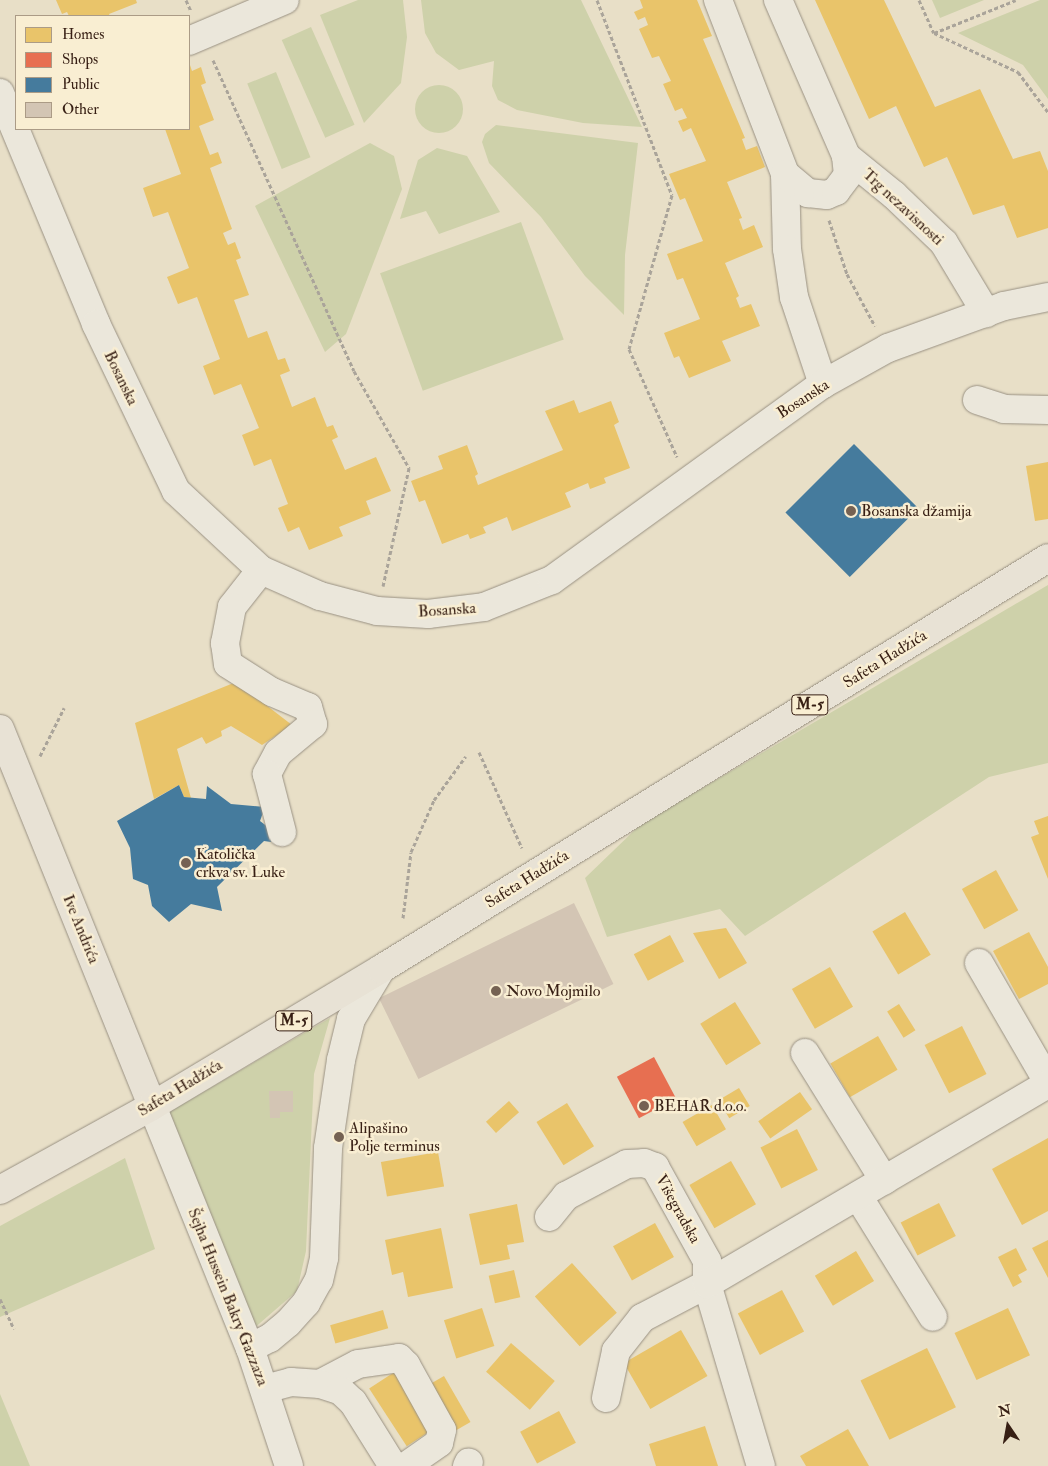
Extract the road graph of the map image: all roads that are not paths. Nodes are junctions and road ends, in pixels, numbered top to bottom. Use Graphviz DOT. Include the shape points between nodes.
graph roads {
  1 [pos="285,0"];
  2 [pos="718,0"];
  3 [pos="778,0"];
  4 [pos="196,38"];
  5 [pos="6,112"];
  6 [pos="846,156"];
  7 [pos="786,174"];
  8 [pos="1048,297"];
  9 [pos="986,313"];
  10 [pos="823,384"];
  11 [pos="977,400"];
  12 [pos="1048,410"];
  13 [pos="1048,558"];
  14 [pos="261,570"];
  15 [pos="0,729"];
  16 [pos="282,832"];
  17 [pos="979,963"];
  18 [pos="381,969"];
  19 [pos="806,1053"];
  20 [pos="1048,1083"];
  21 [pos="156,1118"];
  22 [pos="884,1180"];
  23 [pos="0,1190"];
  24 [pos="858,1196"];
  25 [pos="549,1217"];
  26 [pos="707,1284"];
  27 [pos="933,1317"];
  28 [pos="250,1348"];
  29 [pos="320,1384"];
  30 [pos="265,1388"];
  31 [pos="606,1398"];
  32 [pos="288,1466"];
  33 [pos="393,1466"];
  34 [pos="406,1466"];
  35 [pos="761,1466"];
  1 -- 4 [label="street"];
  2 -- 7 [label="street"];
  3 -- 6 [label="street, Trg nezavisnosti"];
  5 -- 14 [label="street, Bosanska" via="96,324 176,491"];
  6 -- 7 [label="street, Trg nezavisnosti" via="848,170 843,184 836,191 821,195 808,193"];
  6 -- 9 [label="street, Trg nezavisnosti" via="894,194 944,243"];
  7 -- 10 [label="street" via="787,249 794,297"];
  8 -- 9 [label="street, Bosanska"];
  9 -- 10 [label="street, Bosanska" via="888,348"];
  10 -- 14 [label="street, Bosanska" via="552,580 484,607 428,614 377,611 320,596"];
  11 -- 12 [label="street" via="1004,409"];
  13 -- 18 [label="main road, Safeta Hadžića / M-5"];
  14 -- 16 [label="street" via="232,608 225,643 228,664 272,692 308,707 313,724 278,753 267,774"];
  15 -- 21 [label="main road, Ive Andrića"];
  17 -- 20 [label="street"];
  18 -- 21 [label="main road, Safeta Hadžića / M-5"];
  18 -- 28 [label="street" via="351,1019 341,1060 328,1148 324,1258 319,1280 306,1303 288,1323 270,1338"];
  19 -- 22 [label="street"];
  20 -- 22 [label="street"];
  21 -- 23 [label="main road, Safeta Hadžića / M-5"];
  21 -- 28 [label="street, Šejha Hussein Bakry Gazzaza"];
  22 -- 24 [label="street"];
  24 -- 26 [label="street"];
  24 -- 27 [label="street"];
  25 -- 26 [label="street, Višegradska" via="566,1196 627,1164 644,1163 655,1168 706,1261"];
  26 -- 31 [label="street" via="642,1318 616,1352"];
  26 -- 35 [label="street, Višegradska"];
  28 -- 30 [label="street, Šejha Hussein Bakry Gazzaza"];
  29 -- 30 [label="street" via="291,1382"];
  29 -- 33 [label="street" via="341,1391 353,1402"];
  29 -- 34 [label="street" via="358,1364 398,1358 406,1365 442,1430 439,1443"];
  30 -- 32 [label="street, Šejha Hussein Bakry Gazzaza"];
}
